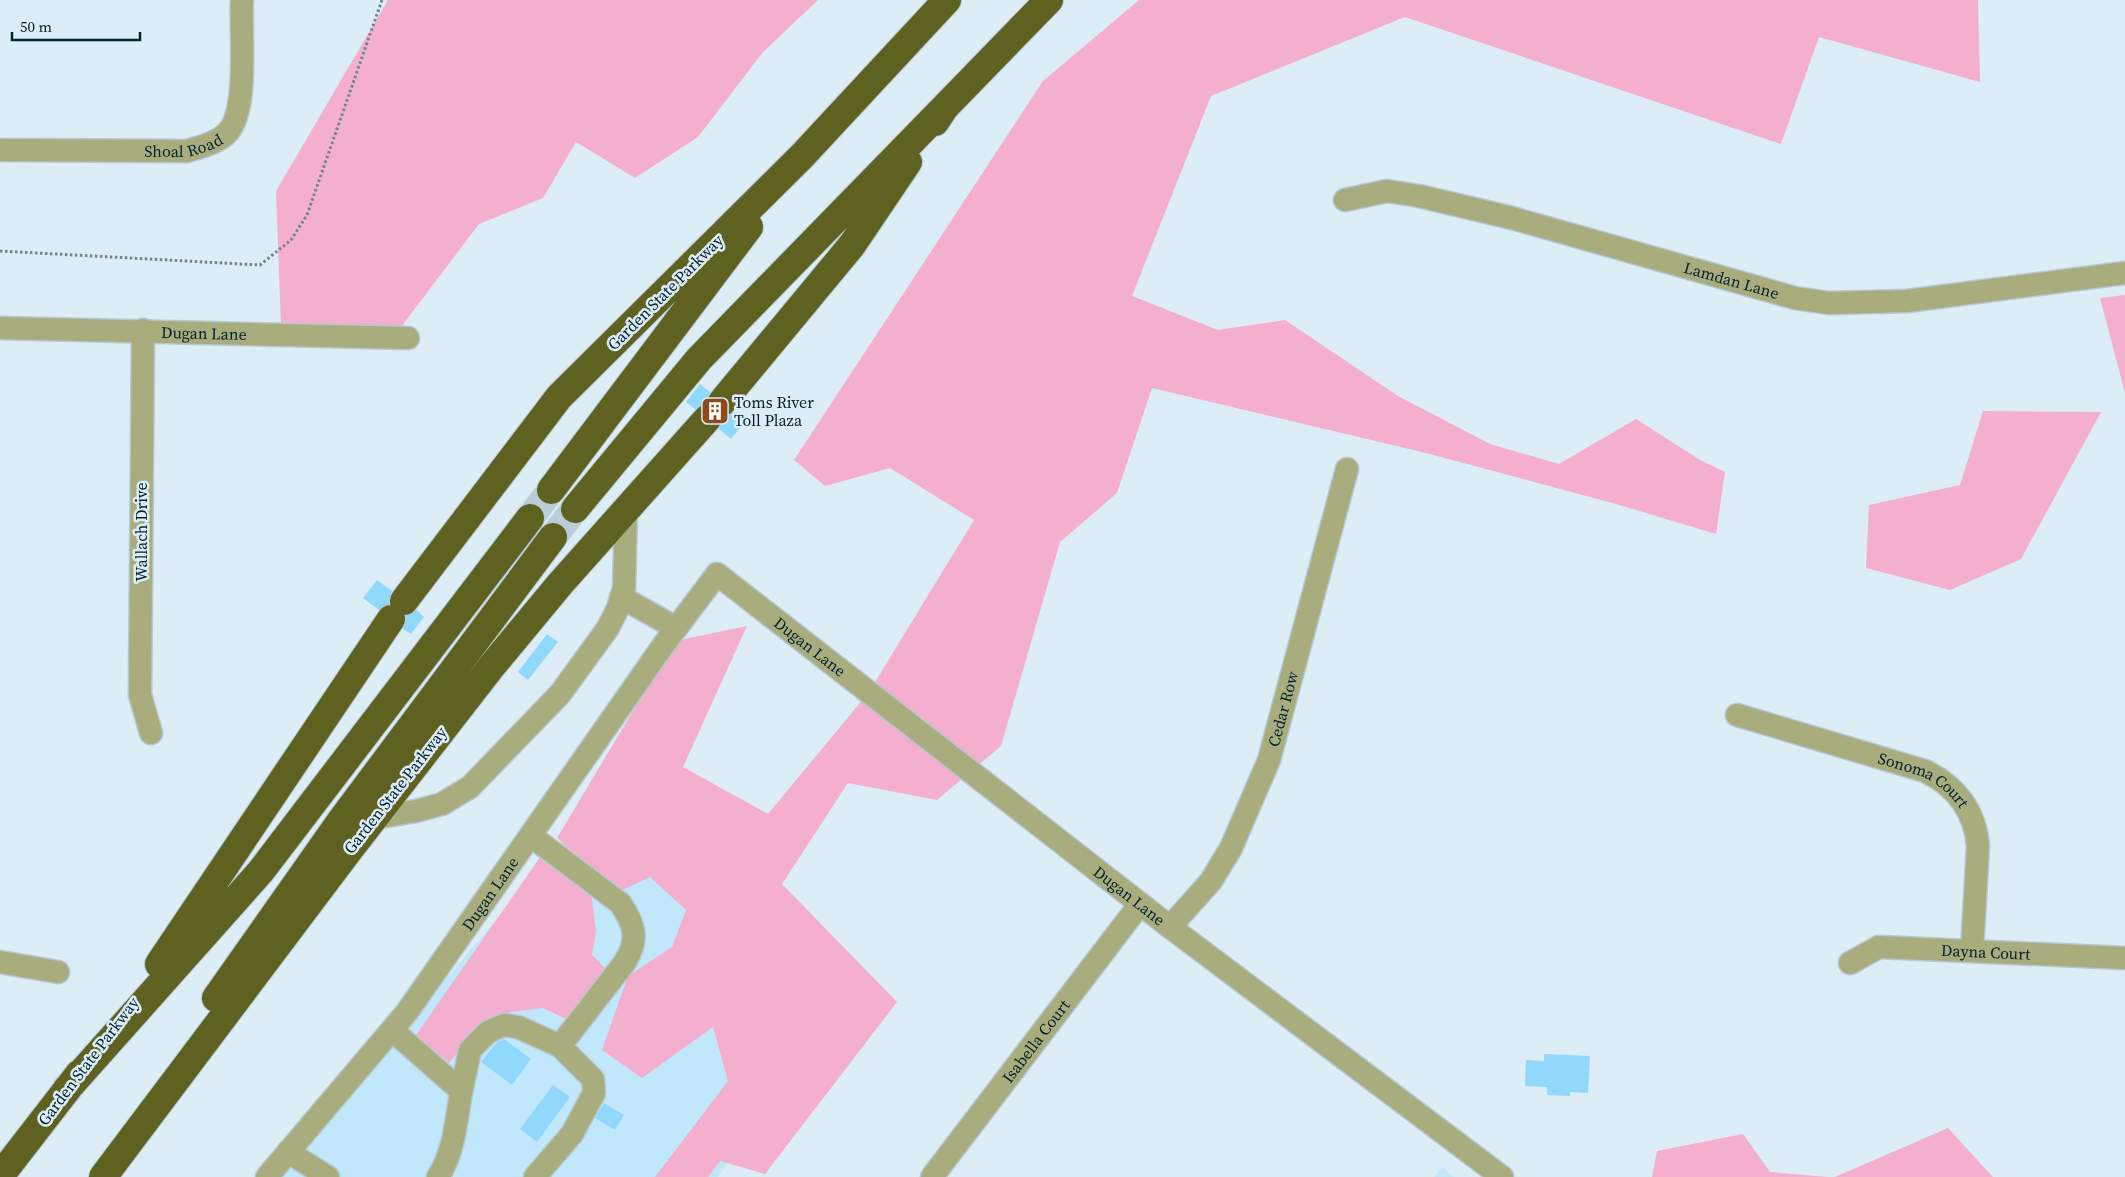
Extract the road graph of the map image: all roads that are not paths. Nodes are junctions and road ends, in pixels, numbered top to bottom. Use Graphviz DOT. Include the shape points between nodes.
graph roads {
  1 [pos="242,0"];
  2 [pos="947,0"];
  3 [pos="1049,0"];
  4 [pos="945,107"];
  5 [pos="0,150"];
  6 [pos="802,156"];
  7 [pos="1345,200"];
  8 [pos="2125,273"];
  9 [pos="0,328"];
  10 [pos="143,330"];
  11 [pos="408,338"];
  12 [pos="1347,469"];
  13 [pos="551,490"];
  14 [pos="575,509"];
  15 [pos="626,510"];
  16 [pos="530,518"];
  17 [pos="553,537"];
  18 [pos="621,597"];
  19 [pos="676,628"];
  20 [pos="1737,715"];
  21 [pos="150,733"];
  22 [pos="374,818"];
  23 [pos="531,836"];
  24 [pos="1140,904"];
  25 [pos="1170,927"];
  26 [pos="1972,950"];
  27 [pos="2125,958"];
  28 [pos="0,962"];
  29 [pos="1850,963"];
  30 [pos="58,972"];
  31 [pos="392,1030"];
  32 [pos="560,1046"];
  33 [pos="67,1089"];
  34 [pos="461,1093"];
  35 [pos="288,1152"];
  36 [pos="0,1176"];
  37 [pos="94,1177"];
  38 [pos="104,1177"];
  39 [pos="267,1177"];
  40 [pos="328,1177"];
  41 [pos="438,1177"];
  42 [pos="536,1177"];
  43 [pos="932,1177"];
  44 [pos="1502,1177"];
  1 -- 5 [label="street, Shoal Road" via="242,71 238,110 228,131 208,144 187,151"];
  2 -- 6 [label="highway, Garden State Parkway"];
  3 -- 4 [label="highway, Garden State Parkway"];
  4 -- 14 [label="highway" via="699,359"];
  4 -- 15 [label="highway, Garden State Parkway" via="852,245"];
  6 -- 13 [label="highway"];
  6 -- 33 [label="highway, Garden State Parkway" via="559,397 398,610 135,999"];
  7 -- 8 [label="street, Lamdan Lane" via="1387,191 1419,196 1512,218 1796,298 1829,303 1907,300"];
  9 -- 10 [label="street, Dugan Lane"];
  10 -- 11 [label="street, Dugan Lane"];
  10 -- 21 [label="street, Wallach Drive" via="140,695"];
  12 -- 25 [label="street, Cedar Row" via="1268,760 1231,848 1211,881"];
  15 -- 18 [label="street"];
  15 -- 22 [label="highway, Garden State Parkway" via="492,666"];
  16 -- 33 [label="highway" via="261,871"];
  17 -- 37 [label="highway" via="340,822"];
  18 -- 19 [label="street"];
  18 -- 22 [label="street" via="608,628 560,694 470,787 442,804"];
  19 -- 23 [label="street, Dugan Lane"];
  19 -- 24 [label="street, Dugan Lane" via="717,574"];
  20 -- 26 [label="street, Sonoma Court" via="1925,771 1943,779 1957,793 1977,828"];
  22 -- 38 [label="highway, Garden State Parkway"];
  23 -- 31 [label="street, Dugan Lane"];
  23 -- 32 [label="street" via="620,903 628,915 634,936 633,948 625,962"];
  24 -- 25 [label="street, Dugan Lane"];
  24 -- 43 [label="street, Isabella Court"];
  25 -- 44 [label="street, Dugan Lane"];
  26 -- 27 [label="street, Dayna Court"];
  26 -- 29 [label="street, Dayna Court" via="1879,947"];
  28 -- 30 [label="street"];
  31 -- 34 [label="street"];
  31 -- 35 [label="street, Dugan Lane"];
  32 -- 34 [label="street" via="518,1027 504,1025 488,1032 470,1050"];
  32 -- 42 [label="street" via="593,1079 594,1093 572,1134"];
  33 -- 36 [label="highway, Garden State Parkway"];
  34 -- 41 [label="street" via="446,1165"];
  35 -- 39 [label="street, Dugan Lane"];
  35 -- 40 [label="street"];
}
